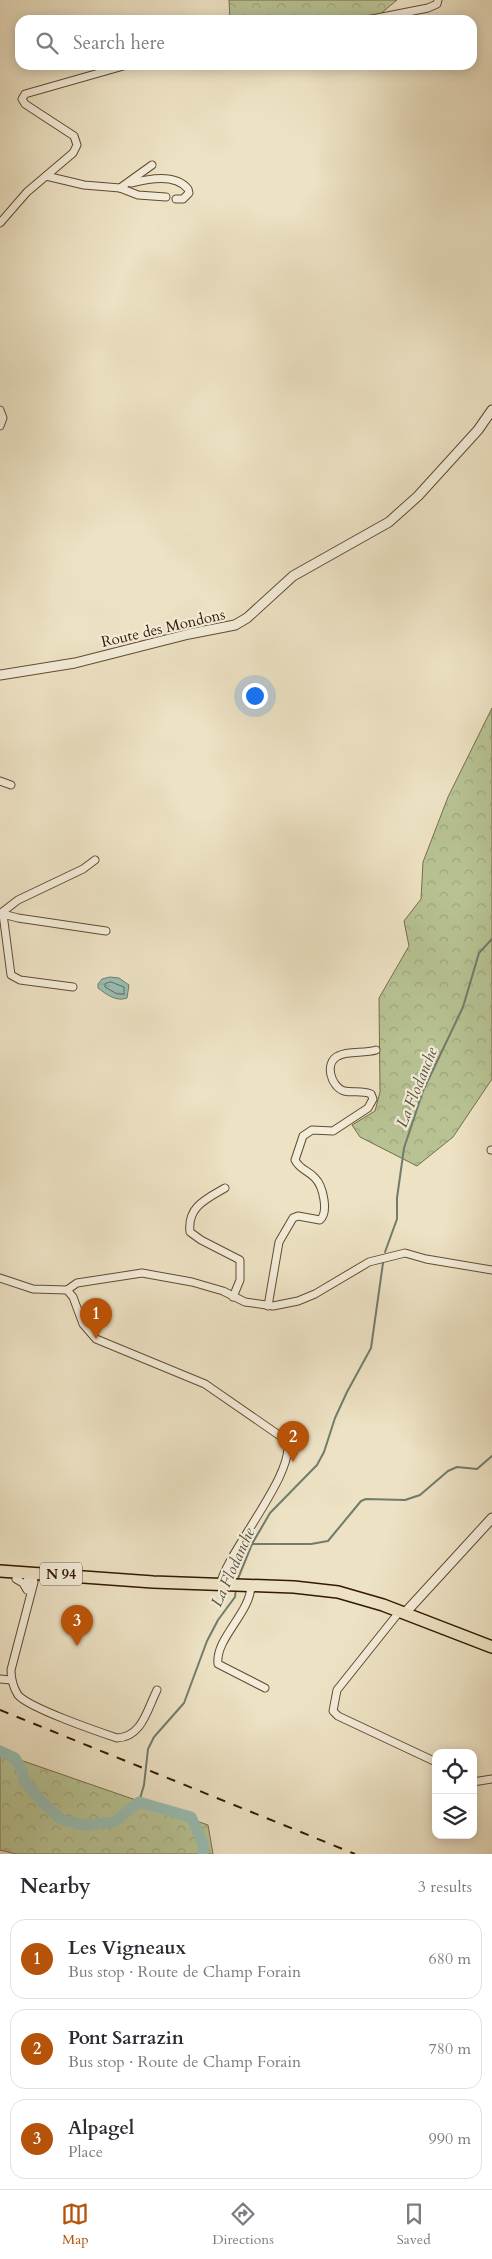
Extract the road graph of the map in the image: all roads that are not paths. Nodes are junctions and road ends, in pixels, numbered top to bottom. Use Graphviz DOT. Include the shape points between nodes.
graph roads {
  1 [pos="438,0"];
  2 [pos="392,15"];
  3 [pos="109,70"];
  4 [pos="152,165"];
  5 [pos="46,176"];
  6 [pos="128,184"];
  7 [pos="120,188"];
  8 [pos="166,197"];
  9 [pos="176,199"];
  10 [pos="0,223"];
  11 [pos="0,410"];
  12 [pos="492,410"];
  13 [pos="0,426"];
  14 [pos="0,676"];
  15 [pos="0,781"];
  16 [pos="11,785"];
  17 [pos="95,860"];
  18 [pos="2,914"];
  19 [pos="106,930"];
  20 [pos="73,987"];
  21 [pos="376,1050"];
  22 [pos="225,1188"];
  23 [pos="492,1270"];
  24 [pos="0,1278"];
  25 [pos="67,1290"];
  26 [pos="233,1297"];
  27 [pos="268,1306"];
  28 [pos="492,1518"];
  29 [pos="0,1571"];
  30 [pos="0,1577"];
  31 [pos="25,1579"];
  32 [pos="121,1580"];
  33 [pos="236,1585"];
  34 [pos="405,1613"];
  35 [pos="492,1647"];
  36 [pos="492,1653"];
  37 [pos="0,1679"];
  38 [pos="11,1680"];
  39 [pos="265,1688"];
  40 [pos="157,1690"];
  41 [pos="432,1760"];
  42 [pos="492,1779"];
  43 [pos="477,1781"];
  1 -- 2 [label="street" via="428,8"];
  3 -- 5 [label="street" via="25,94 22,99 77,140 73,153"];
  4 -- 6 [label="street"];
  5 -- 7 [label="street" via="84,185"];
  5 -- 10 [label="street" via="15,203"];
  6 -- 7 [label="street"];
  6 -- 9 [label="street" via="155,179 180,182 188,193 183,199"];
  7 -- 8 [label="street" via="129,193"];
  11 -- 13 [label="street" via="3,422"];
  12 -- 14 [label="street, Route des Mondons" via="478,430 408,507 389,522 293,576 235,625 75,664"];
  15 -- 16 [label="street"];
  17 -- 18 [label="street" via="18,900"];
  18 -- 19 [label="street"];
  18 -- 20 [label="street" via="11,975 20,980"];
  21 -- 27 [label="street" via="343,1054 332,1062 331,1075 338,1088 367,1092 373,1098 368,1108 333,1131 312,1130 303,1136 295,1160 318,1182 325,1204 324,1212 320,1220 293,1218 279,1242"];
  22 -- 26 [label="street" via="196,1206 189,1224 190,1232 200,1240 240,1260 240,1280"];
  23 -- 27 [label="street" via="404,1253 368,1262 298,1301"];
  24 -- 25 [label="street" via="32,1289"];
  25 -- 26 [label="street" via="77,1283 142,1273 192,1282"];
  25 -- 33 [label="street" via="83,1324 96,1339 205,1384 286,1440 288,1450"];
  26 -- 27 [label="street"];
  28 -- 34 [label="street"];
  29 -- 31 [label="main road, N 94"];
  30 -- 31 [label="main road, N 94"];
  31 -- 32 [label="main road, N 94"];
  31 -- 32 [label="main road, N 94" via="62,1574"];
  31 -- 38 [label="street" via="29,1598 27,1616 13,1660"];
  32 -- 33 [label="main road, N 94"];
  33 -- 34 [label="main road, N 94" via="338,1592"];
  33 -- 39 [label="street" via="249,1597 219,1652 218,1664"];
  34 -- 35 [label="main road, N 94"];
  34 -- 36 [label="main road, N 94"];
  34 -- 41 [label="street" via="337,1690 333,1711"];
  37 -- 38 [label="street"];
  38 -- 40 [label="street" via="27,1702 117,1738 128,1738 137,1730"];
  42 -- 43 [label="street"];
}
